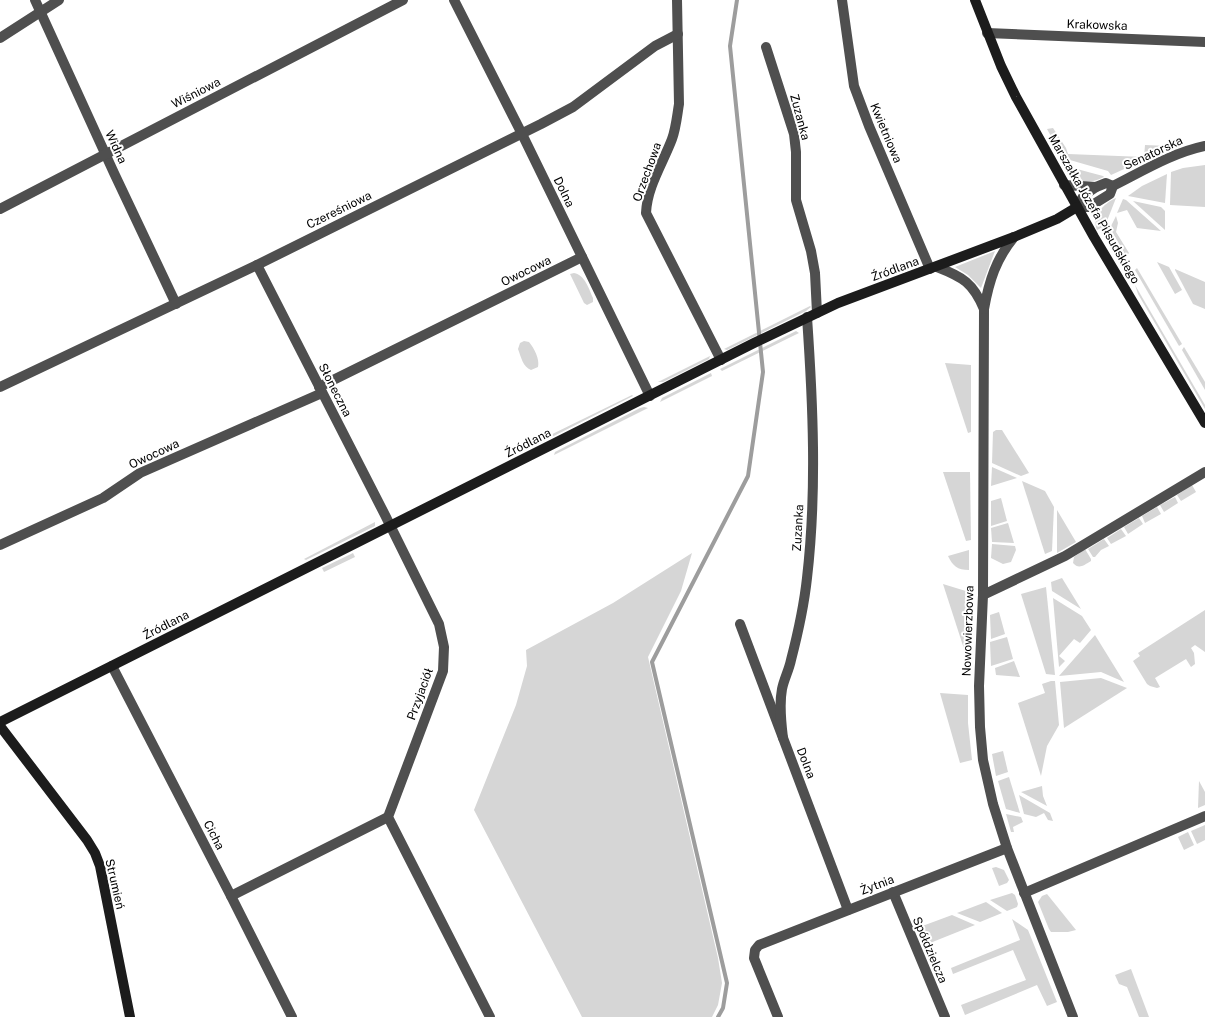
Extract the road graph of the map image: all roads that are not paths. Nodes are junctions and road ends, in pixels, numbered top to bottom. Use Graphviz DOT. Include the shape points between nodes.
graph roads {
  1 [pos="35,0"];
  2 [pos="60,0"];
  3 [pos="403,0"];
  4 [pos="454,0"];
  5 [pos="677,0"];
  6 [pos="842,0"];
  7 [pos="975,0"];
  8 [pos="40,12"];
  9 [pos="987,33"];
  10 [pos="678,34"];
  11 [pos="0,38"];
  12 [pos="1205,42"];
  13 [pos="766,48"];
  14 [pos="522,134"];
  15 [pos="1205,146"];
  16 [pos="105,154"];
  17 [pos="1064,185"];
  18 [pos="1113,186"];
  19 [pos="1096,187"];
  20 [pos="1077,207"];
  21 [pos="0,209"];
  22 [pos="1014,237"];
  23 [pos="582,258"];
  24 [pos="256,265"];
  25 [pos="934,268"];
  26 [pos="176,304"];
  27 [pos="984,309"];
  28 [pos="812,315"];
  29 [pos="721,360"];
  30 [pos="0,387"];
  31 [pos="320,390"];
  32 [pos="650,396"];
  33 [pos="1205,422"];
  34 [pos="1205,472"];
  35 [pos="391,526"];
  36 [pos="0,546"];
  37 [pos="983,595"];
  38 [pos="740,624"];
  39 [pos="112,666"];
  40 [pos="0,724"];
  41 [pos="783,738"];
  42 [pos="1205,816"];
  43 [pos="388,817"];
  44 [pos="1007,848"];
  45 [pos="893,892"];
  46 [pos="1024,893"];
  47 [pos="231,896"];
  48 [pos="848,910"];
  49 [pos="130,1017"];
  50 [pos="292,1017"];
  51 [pos="490,1017"];
  52 [pos="778,1017"];
  53 [pos="945,1017"];
  54 [pos="1073,1017"];
  1 -- 8 [label="street, Widna"];
  2 -- 8 [label="street"];
  3 -- 16 [label="street, Wiśniowa"];
  4 -- 14 [label="street, Dolna"];
  5 -- 10 [label="street"];
  6 -- 25 [label="street, Kwietniowa" via="854,86"];
  7 -- 9 [label="street, Marszałka Józefa Piłsudskiego"];
  8 -- 11 [label="street"];
  8 -- 16 [label="street, Widna"];
  9 -- 12 [label="street, Krakowska"];
  9 -- 17 [label="street, Marszałka Józefa Piłsudskiego" via="1016,97"];
  10 -- 14 [label="street, Czereśniowa" via="655,46 573,107"];
  10 -- 29 [label="street, Orzechowa" via="677,119 646,204 646,214"];
  13 -- 28 [label="street, Zuzanka" via="794,134 796,200 815,273"];
  14 -- 23 [label="street, Dolna"];
  14 -- 24 [label="street, Czereśniowa"];
  15 -- 18 [label="street, Senatorska" via="1165,160"];
  16 -- 21 [label="street, Wiśniowa"];
  16 -- 26 [label="street, Widna"];
  17 -- 19 [label="street, Senatorska"];
  17 -- 20 [label="street, Marszałka Józefa Piłsudskiego"];
  18 -- 19 [label="street, Senatorska"];
  18 -- 20 [label="street, Senatorska" via="1110,194 1089,207"];
  19 -- 20 [label="street" via="1084,195"];
  20 -- 22 [label="street, Źródlana"];
  20 -- 33 [label="street, Marszałka Józefa Piłsudskiego"];
  22 -- 25 [label="street, Źródlana"];
  22 -- 27 [label="street, Nowowierzbowa" via="1003,251 991,278"];
  23 -- 31 [label="street, Owocowa"];
  23 -- 32 [label="street, Dolna"];
  24 -- 26 [label="street, Czereśniowa"];
  24 -- 31 [label="street, Słoneczna"];
  25 -- 27 [label="street" via="967,282 976,291"];
  25 -- 28 [label="street, Źródlana"];
  26 -- 30 [label="street, Czereśniowa"];
  27 -- 37 [label="street, Nowowierzbowa"];
  28 -- 29 [label="street, Źródlana"];
  28 -- 41 [label="street, Zuzanka" via="813,500 810,555 805,599 782,690"];
  29 -- 32 [label="street, Źródlana"];
  31 -- 35 [label="street, Słoneczna"];
  31 -- 36 [label="street, Owocowa" via="140,473 102,498"];
  32 -- 35 [label="street, Źródlana"];
  34 -- 37 [label="street" via="1065,556"];
  35 -- 39 [label="street, Źródlana"];
  35 -- 43 [label="street, Przyjaciół" via="440,624 444,647 443,671"];
  37 -- 44 [label="street, Nowowierzbowa" via="979,686 983,760"];
  38 -- 41 [label="street, Dolna"];
  39 -- 40 [label="street, Źródlana"];
  39 -- 47 [label="street, Cicha"];
  40 -- 49 [label="street, Strumień" via="95,853"];
  41 -- 48 [label="street, Dolna"];
  42 -- 46 [label="street"];
  43 -- 47 [label="street"];
  43 -- 51 [label="street"];
  44 -- 45 [label="street, Żytnia"];
  44 -- 46 [label="street, Nowowierzbowa"];
  45 -- 48 [label="street, Żytnia"];
  45 -- 53 [label="street, Spółdzielcza"];
  46 -- 54 [label="street, Nowowierzbowa"];
  47 -- 50 [label="street, Cicha"];
  48 -- 52 [label="street, Żytnia" via="757,947 754,958"];
}
